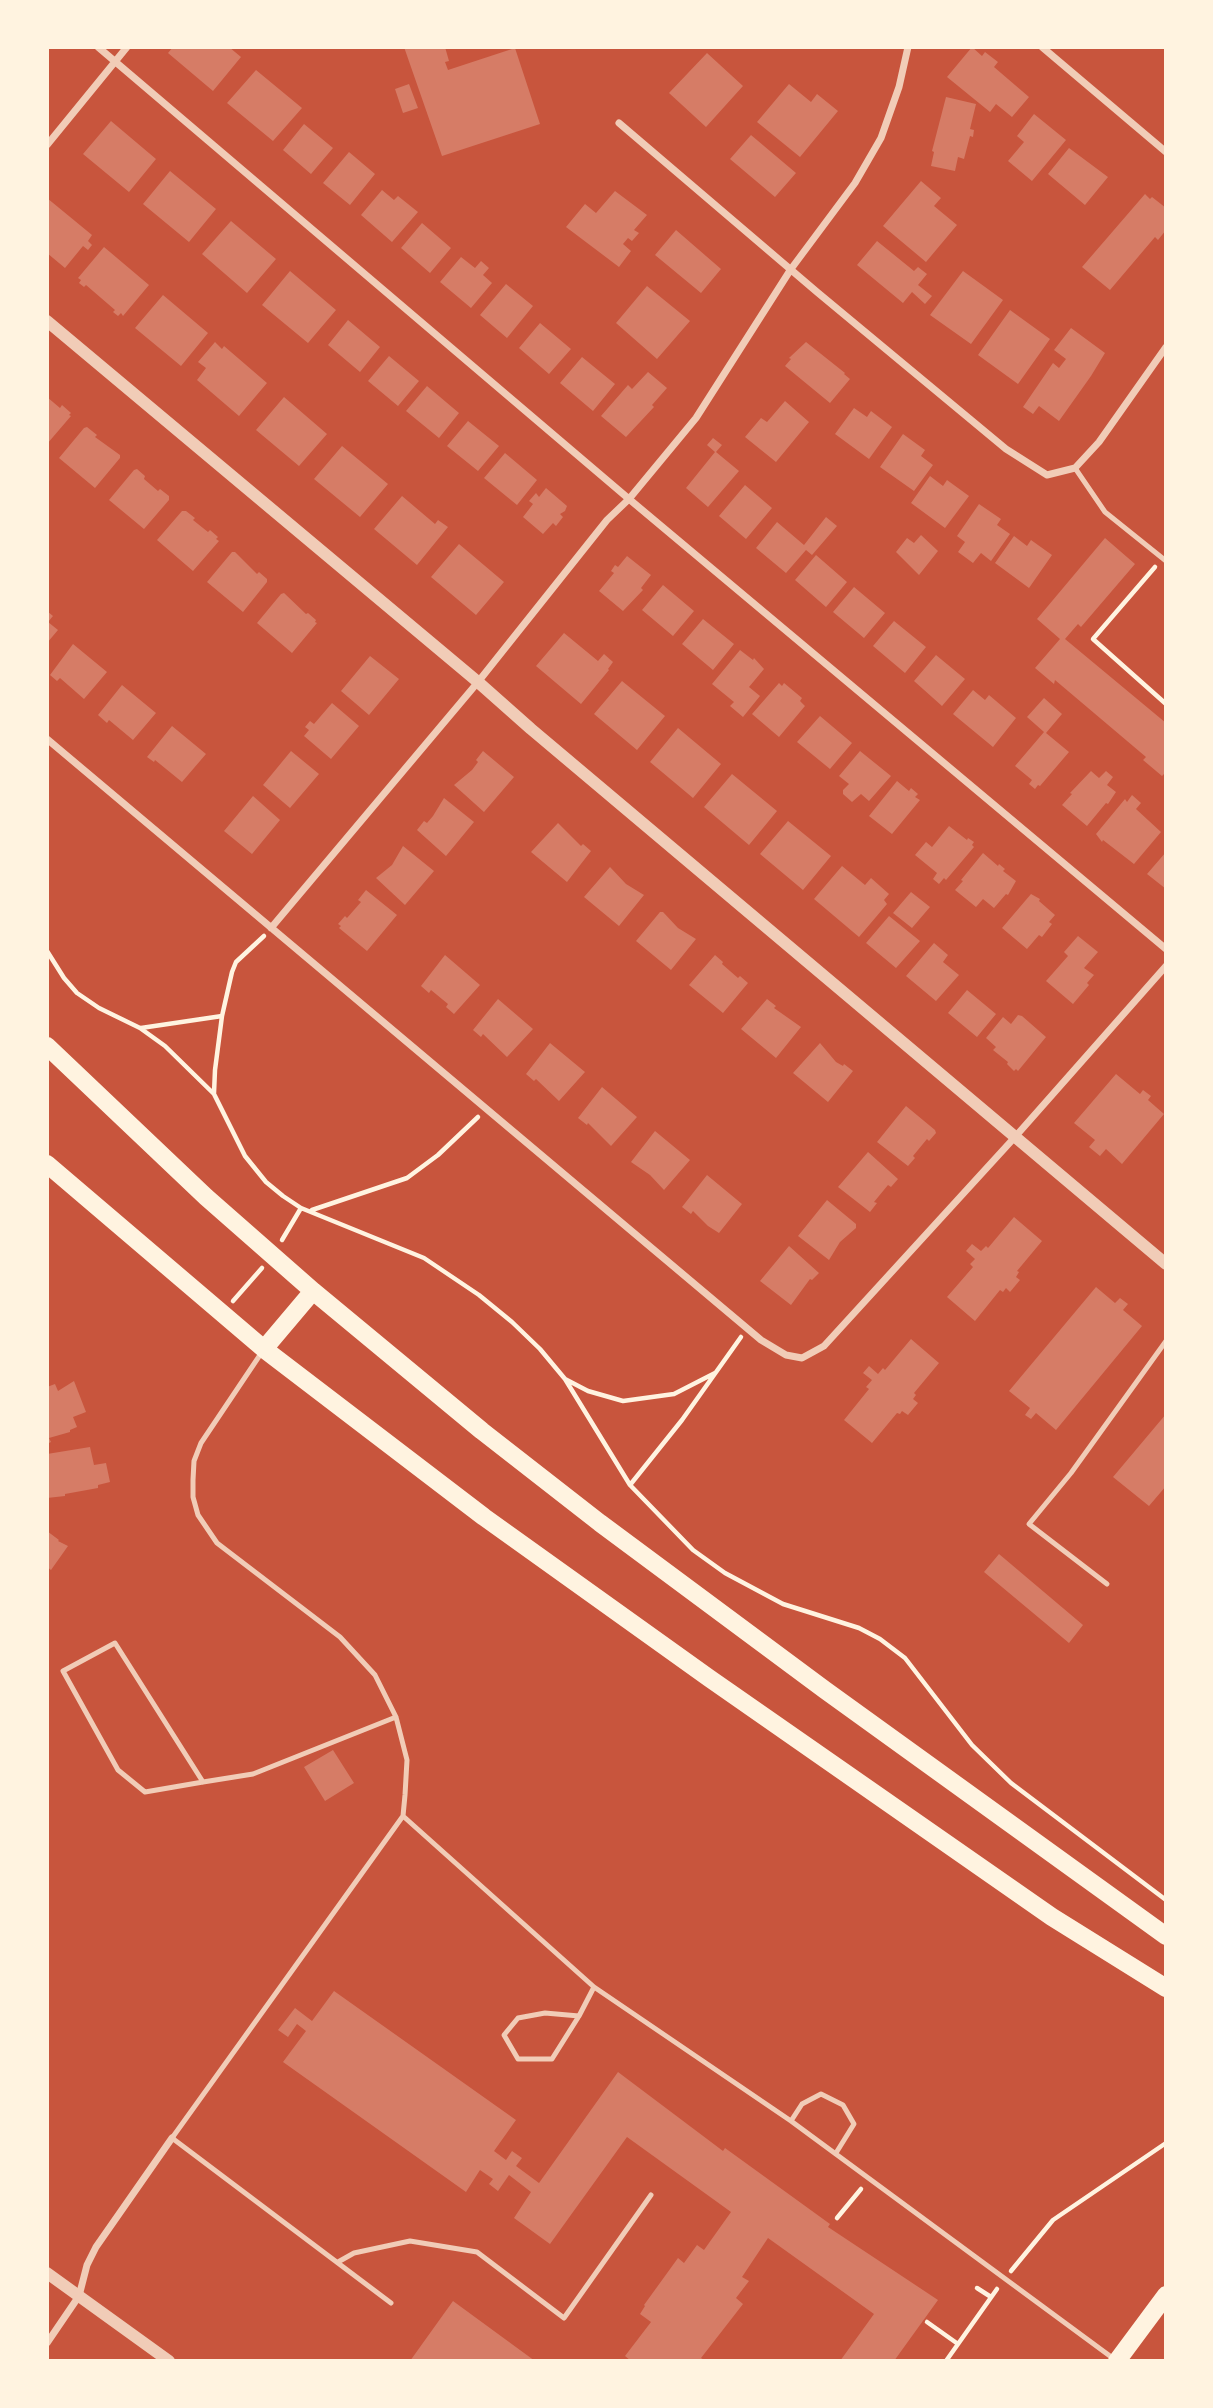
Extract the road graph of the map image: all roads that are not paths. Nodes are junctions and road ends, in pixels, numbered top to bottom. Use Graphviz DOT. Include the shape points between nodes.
graph roads {
  1 [pos="98,47"];
  2 [pos="127,47"];
  3 [pos="908,47"];
  4 [pos="1042,47"];
  5 [pos="115,63"];
  6 [pos="619,123"];
  7 [pos="47,145"];
  8 [pos="1166,152"];
  9 [pos="790,269"];
  10 [pos="47,321"];
  11 [pos="1166,346"];
  12 [pos="1163,357"];
  13 [pos="1075,468"];
  14 [pos="629,499"];
  15 [pos="1164,560"];
  16 [pos="478,682"];
  17 [pos="47,739"];
  18 [pos="271,928"];
  19 [pos="1166,949"];
  20 [pos="1166,966"];
  21 [pos="47,1046"];
  22 [pos="1015,1137"];
  23 [pos="47,1164"];
  24 [pos="1166,1264"];
  25 [pos="313,1291"];
  26 [pos="1166,1342"];
  27 [pos="264,1349"];
  28 [pos="1107,1584"];
  29 [pos="396,1717"];
  30 [pos="203,1782"];
  31 [pos="402,1816"];
  32 [pos="1166,1936"];
  33 [pos="594,1987"];
  34 [pos="1166,1988"];
  35 [pos="579,2016"];
  36 [pos="791,2120"];
  37 [pos="172,2138"];
  38 [pos="836,2153"];
  39 [pos="651,2195"];
  40 [pos="338,2262"];
  41 [pos="47,2273"];
  42 [pos="1166,2295"];
  43 [pos="79,2296"];
  44 [pos="391,2303"];
  45 [pos="47,2343"];
  46 [pos="169,2361"];
  47 [pos="1117,2361"];
  1 -- 5 [label="street"];
  2 -- 5 [label="street"];
  3 -- 9 [label="street" via="881,138 856,183"];
  4 -- 8 [label="street"];
  5 -- 7 [label="street"];
  5 -- 14 [label="street"];
  6 -- 9 [label="street"];
  9 -- 13 [label="street" via="1006,449 1047,475"];
  9 -- 14 [label="street" via="696,418"];
  10 -- 16 [label="street"];
  11 -- 12 [label="street"];
  12 -- 13 [label="street"];
  13 -- 15 [label="lane" via="1105,512"];
  14 -- 16 [label="street" via="607,520"];
  14 -- 19 [label="street"];
  16 -- 18 [label="street"];
  16 -- 22 [label="street"];
  17 -- 18 [label="street"];
  18 -- 22 [label="street" via="747,1328 786,1355 802,1359 824,1346"];
  20 -- 22 [label="street"];
  21 -- 25 [label="main road"];
  22 -- 24 [label="street"];
  23 -- 27 [label="main road"];
  25 -- 27 [label="main road"];
  25 -- 32 [label="main road" via="600,1523"];
  26 -- 28 [label="lane" via="1029,1524"];
  27 -- 29 [label="lane" via="201,1443 192,1480 198,1515 217,1543 340,1637 375,1675"];
  27 -- 34 [label="main road" via="484,1517 680,1658 1052,1917"];
  29 -- 30 [label="lane" via="253,1774"];
  29 -- 31 [label="lane" via="407,1760"];
  30 -- 30 [label="lane" via="145,1791 118,1770 63,1671 115,1643"];
  31 -- 33 [label="lane"];
  31 -- 37 [label="lane"];
  33 -- 35 [label="lane"];
  33 -- 36 [label="lane"];
  35 -- 35 [label="lane" via="552,2059 518,2059 504,2035 518,2018 545,2013"];
  36 -- 38 [label="lane"];
  36 -- 38 [label="lane" via="802,2105 821,2094 843,2105 854,2124"];
  37 -- 40 [label="lane"];
  37 -- 43 [label="street" via="96,2247"];
  38 -- 47 [label="lane"];
  39 -- 40 [label="lane" via="564,2318 477,2252 410,2241 354,2253"];
  40 -- 44 [label="lane"];
  41 -- 43 [label="street"];
  42 -- 47 [label="main road"];
  43 -- 45 [label="street"];
  43 -- 46 [label="street"];
}
